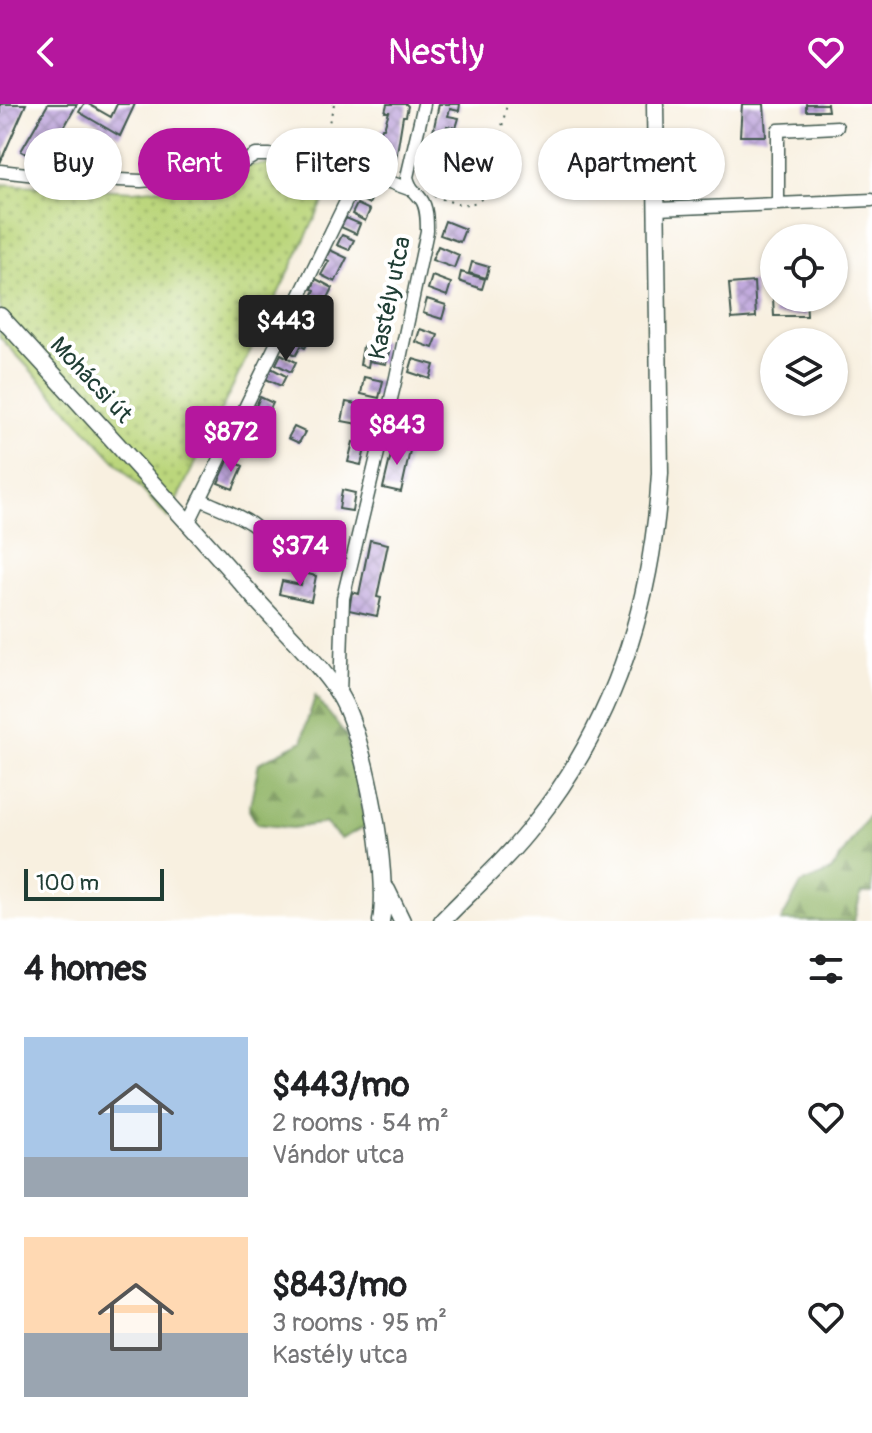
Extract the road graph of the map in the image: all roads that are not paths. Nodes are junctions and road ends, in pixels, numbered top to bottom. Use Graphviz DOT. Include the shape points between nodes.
graph roads {
  1 [pos="424,104"];
  2 [pos="655,104"];
  3 [pos="837,127"];
  4 [pos="266,155"];
  5 [pos="0,171"];
  6 [pos="398,185"];
  7 [pos="409,189"];
  8 [pos="347,200"];
  9 [pos="872,200"];
  10 [pos="778,203"];
  11 [pos="657,209"];
  12 [pos="0,316"];
  13 [pos="200,499"];
  14 [pos="189,522"];
  15 [pos="279,554"];
  16 [pos="340,695"];
  17 [pos="383,877"];
  18 [pos="455,906"];
  19 [pos="381,921"];
  20 [pos="402,921"];
  21 [pos="427,921"];
  22 [pos="442,921"];
  1 -- 7 [label="street" via="407,177"];
  2 -- 11 [label="main road"];
  3 -- 10 [label="street" via="778,130"];
  4 -- 5 [label="street" via="256,155 223,174 141,181"];
  6 -- 7 [label="street"];
  7 -- 16 [label="street, Kastély utca" via="422,200 427,231 343,598"];
  8 -- 13 [label="street"];
  9 -- 10 [label="street"];
  10 -- 11 [label="street"];
  11 -- 18 [label="main road" via="660,473 640,615 611,696 565,780 511,852"];
  12 -- 14 [label="main road, Mohácsi út"];
  13 -- 14 [label="street"];
  13 -- 15 [label="street" via="257,526"];
  14 -- 16 [label="main road, Mohácsi út"];
  16 -- 17 [label="main road, Mohácsi út" via="362,750"];
  17 -- 19 [label="main road"];
  17 -- 20 [label="main road"];
  18 -- 21 [label="main road"];
  18 -- 22 [label="main road"];
}
